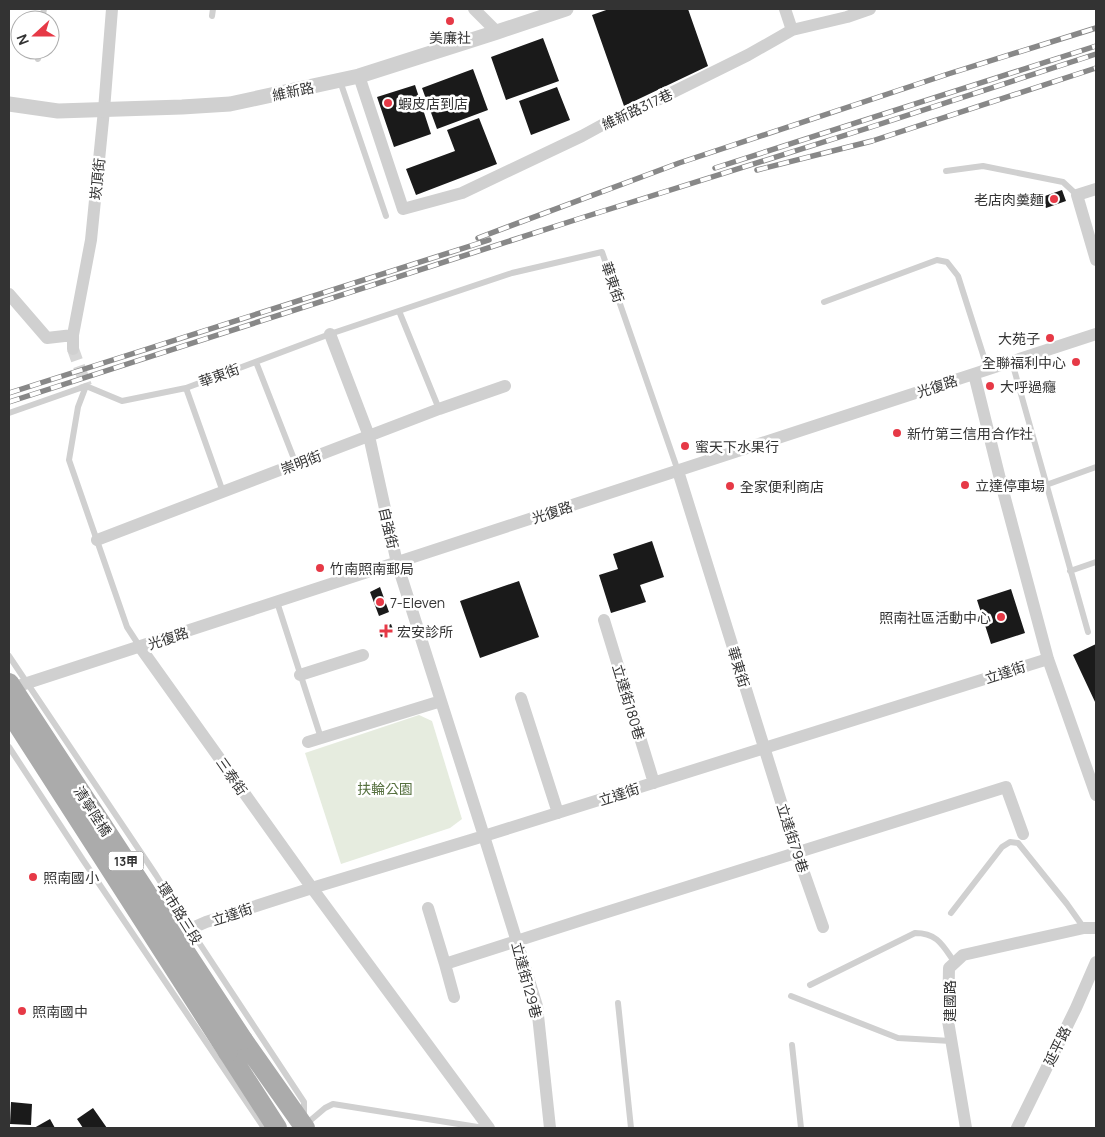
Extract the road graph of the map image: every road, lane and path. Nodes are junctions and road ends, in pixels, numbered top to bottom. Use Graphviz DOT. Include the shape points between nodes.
graph roads {
  1 [pos="112,9"];
  2 [pos="474,9"];
  3 [pos="566,9"];
  4 [pos="785,9"];
  5 [pos="870,9"];
  6 [pos="792,30"];
  7 [pos="497,32"];
  8 [pos="359,76"];
  9 [pos="340,81"];
  10 [pos="9,104"];
  11 [pos="104,110"];
  12 [pos="946,171"];
  13 [pos="1096,188"];
  14 [pos="1076,195"];
  15 [pos="386,216"];
  16 [pos="1096,260"];
  17 [pos="9,294"];
  18 [pos="824,302"];
  19 [pos="399,311"];
  20 [pos="330,334"];
  21 [pos="1096,334"];
  22 [pos="73,335"];
  23 [pos="73,349"];
  24 [pos="256,362"];
  25 [pos="1012,362"];
  26 [pos="988,370"];
  27 [pos="974,374"];
  28 [pos="86,386"];
  29 [pos="505,386"];
  30 [pos="186,388"];
  31 [pos="439,409"];
  32 [pos="9,413"];
  33 [pos="368,436"];
  34 [pos="296,464"];
  35 [pos="1096,467"];
  36 [pos="678,471"];
  37 [pos="1046,485"];
  38 [pos="223,492"];
  39 [pos="97,540"];
  40 [pos="1096,562"];
  41 [pos="397,563"];
  42 [pos="1070,570"];
  43 [pos="277,602"];
  44 [pos="604,620"];
  45 [pos="1088,632"];
  46 [pos="140,646"];
  47 [pos="363,655"];
  48 [pos="9,656"];
  49 [pos="1048,658"];
  50 [pos="300,675"];
  51 [pos="18,683"];
  52 [pos="9,690"];
  53 [pos="521,698"];
  54 [pos="441,701"];
  55 [pos="9,711"];
  56 [pos="63,737"];
  57 [pos="314,740"];
  58 [pos="9,747"];
  59 [pos="764,748"];
  60 [pos="72,752"];
  61 [pos="21,766"];
  62 [pos="31,781"];
  63 [pos="654,783"];
  64 [pos="1096,795"];
  65 [pos="558,813"];
  66 [pos="1023,834"];
  67 [pos="484,836"];
  68 [pos="797,853"];
  69 [pos="312,888"];
  70 [pos="428,908"];
  71 [pos="951,913"];
  72 [pos="823,927"];
  73 [pos="1090,928"];
  74 [pos="190,929"];
  75 [pos="517,941"];
  76 [pos="955,963"];
  77 [pos="445,964"];
  78 [pos="1095,969"];
  79 [pos="810,985"];
  80 [pos="454,996"];
  81 [pos="791,996"];
  82 [pos="618,1003"];
  83 [pos="952,1041"];
  84 [pos="792,1045"];
  85 [pos="235,1046"];
  86 [pos="1022,1127"];
  87 [pos="264,1128"];
  88 [pos="277,1128"];
  89 [pos="303,1128"];
  90 [pos="484,1128"];
  91 [pos="489,1128"];
  92 [pos="550,1128"];
  93 [pos="631,1128"];
  94 [pos="801,1128"];
  95 [pos="966,1128"];
  1 -- 11 [label="street, 崁頂街"];
  2 -- 7 [label="street"];
  3 -- 7 [label="street, 維新路"];
  4 -- 6 [label="street"];
  5 -- 6 [label="street, 維新路317巷"];
  6 -- 8 [label="street, 維新路317巷" via="715,72 462,193 403,209"];
  7 -- 8 [label="street, 維新路"];
  8 -- 9 [label="street, 維新路"];
  9 -- 11 [label="street, 維新路" via="230,104"];
  9 -- 15 [label="lane"];
  10 -- 11 [label="street, 維新路" via="58,111"];
  11 -- 22 [label="street, 崁頂街" via="91,240"];
  12 -- 14 [label="lane" via="983,166 1063,182"];
  13 -- 14 [label="street"];
  14 -- 16 [label="street"];
  17 -- 22 [label="street" via="47,338"];
  18 -- 26 [label="lane" via="937,260 947,262 958,276"];
  19 -- 20 [label="lane, 華東街"];
  19 -- 31 [label="lane"];
  19 -- 36 [label="lane, 華東街" via="512,273 602,252"];
  20 -- 24 [label="lane, 華東街"];
  20 -- 33 [label="street, 自強街"];
  21 -- 25 [label="street, 光復路"];
  22 -- 23 [label="street, 崁頂街"];
  24 -- 30 [label="lane, 華東街"];
  24 -- 34 [label="lane"];
  25 -- 26 [label="street, 光復路"];
  25 -- 37 [label="lane"];
  26 -- 27 [label="street, 光復路"];
  27 -- 36 [label="street, 光復路"];
  27 -- 49 [label="street"];
  28 -- 30 [label="lane, 華東街" via="122,401"];
  28 -- 32 [label="lane"];
  28 -- 39 [label="lane, 三泰街" via="78,407 69,460"];
  29 -- 31 [label="street, 崇明街"];
  30 -- 38 [label="lane"];
  31 -- 33 [label="street, 崇明街"];
  33 -- 34 [label="street, 崇明街"];
  33 -- 41 [label="street, 自強街"];
  34 -- 38 [label="street, 崇明街"];
  35 -- 37 [label="lane"];
  36 -- 41 [label="street, 光復路"];
  36 -- 59 [label="street, 華東街"];
  37 -- 42 [label="lane"];
  38 -- 39 [label="street, 崇明街"];
  39 -- 46 [label="lane, 三泰街" via="127,627"];
  40 -- 42 [label="lane"];
  41 -- 43 [label="street, 光復路"];
  41 -- 54 [label="street, 自強街"];
  42 -- 45 [label="lane"];
  43 -- 46 [label="street, 光復路"];
  43 -- 50 [label="lane"];
  44 -- 63 [label="street, 立達街180巷"];
  46 -- 51 [label="street, 光復路"];
  46 -- 69 [label="street, 三泰街"];
  47 -- 50 [label="street"];
  48 -- 51 [label="lane, 環市路三段"];
  49 -- 59 [label="street, 立達街"];
  49 -- 64 [label="street"];
  50 -- 57 [label="lane"];
  51 -- 52 [label="street, 光復路"];
  51 -- 56 [label="lane, 環市路三段"];
  51 -- 85 [label="main road, 清寧陸橋 / 13甲, bridge"];
  53 -- 65 [label="street"];
  54 -- 57 [label="street"];
  54 -- 67 [label="street, 自強街"];
  55 -- 85 [label="main road, 清寧陸橋 / 13甲, bridge"];
  56 -- 60 [label="lane, 環市路三段"];
  56 -- 61 [label="lane"];
  58 -- 61 [label="lane"];
  59 -- 63 [label="street, 立達街"];
  59 -- 68 [label="street, 立達街79巷"];
  60 -- 62 [label="lane"];
  60 -- 74 [label="lane, 環市路三段"];
  61 -- 62 [label="lane"];
  62 -- 87 [label="lane"];
  63 -- 65 [label="street, 立達街"];
  65 -- 67 [label="street, 立達街"];
  66 -- 68 [label="street" via="1006,787"];
  67 -- 69 [label="street, 立達街"];
  67 -- 75 [label="street, 立達街129巷"];
  68 -- 72 [label="street, 立達街79巷"];
  68 -- 75 [label="street"];
  69 -- 74 [label="street, 立達街"];
  69 -- 91 [label="street, 三泰街"];
  70 -- 77 [label="street"];
  71 -- 73 [label="lane" via="1002,847 1010,842 1018,843"];
  73 -- 76 [label="street, 建國路" via="963,955"];
  74 -- 89 [label="lane, 環市路三段" via="304,1102"];
  75 -- 77 [label="street"];
  75 -- 92 [label="street, 立達街129巷" via="537,1006"];
  76 -- 79 [label="lane" via="940,941 925,933 915,933"];
  76 -- 83 [label="street, 建國路" via="949,968 948,1021"];
  77 -- 80 [label="street"];
  78 -- 86 [label="street, 延平路"];
  81 -- 83 [label="lane" via="898,1038"];
  82 -- 93 [label="lane"];
  83 -- 95 [label="street, 建國路"];
  84 -- 94 [label="lane"];
  85 -- 88 [label="main road, 13甲"];
  85 -- 89 [label="main road, 13甲"];
  89 -- 90 [label="lane" via="333,1104"];
}
